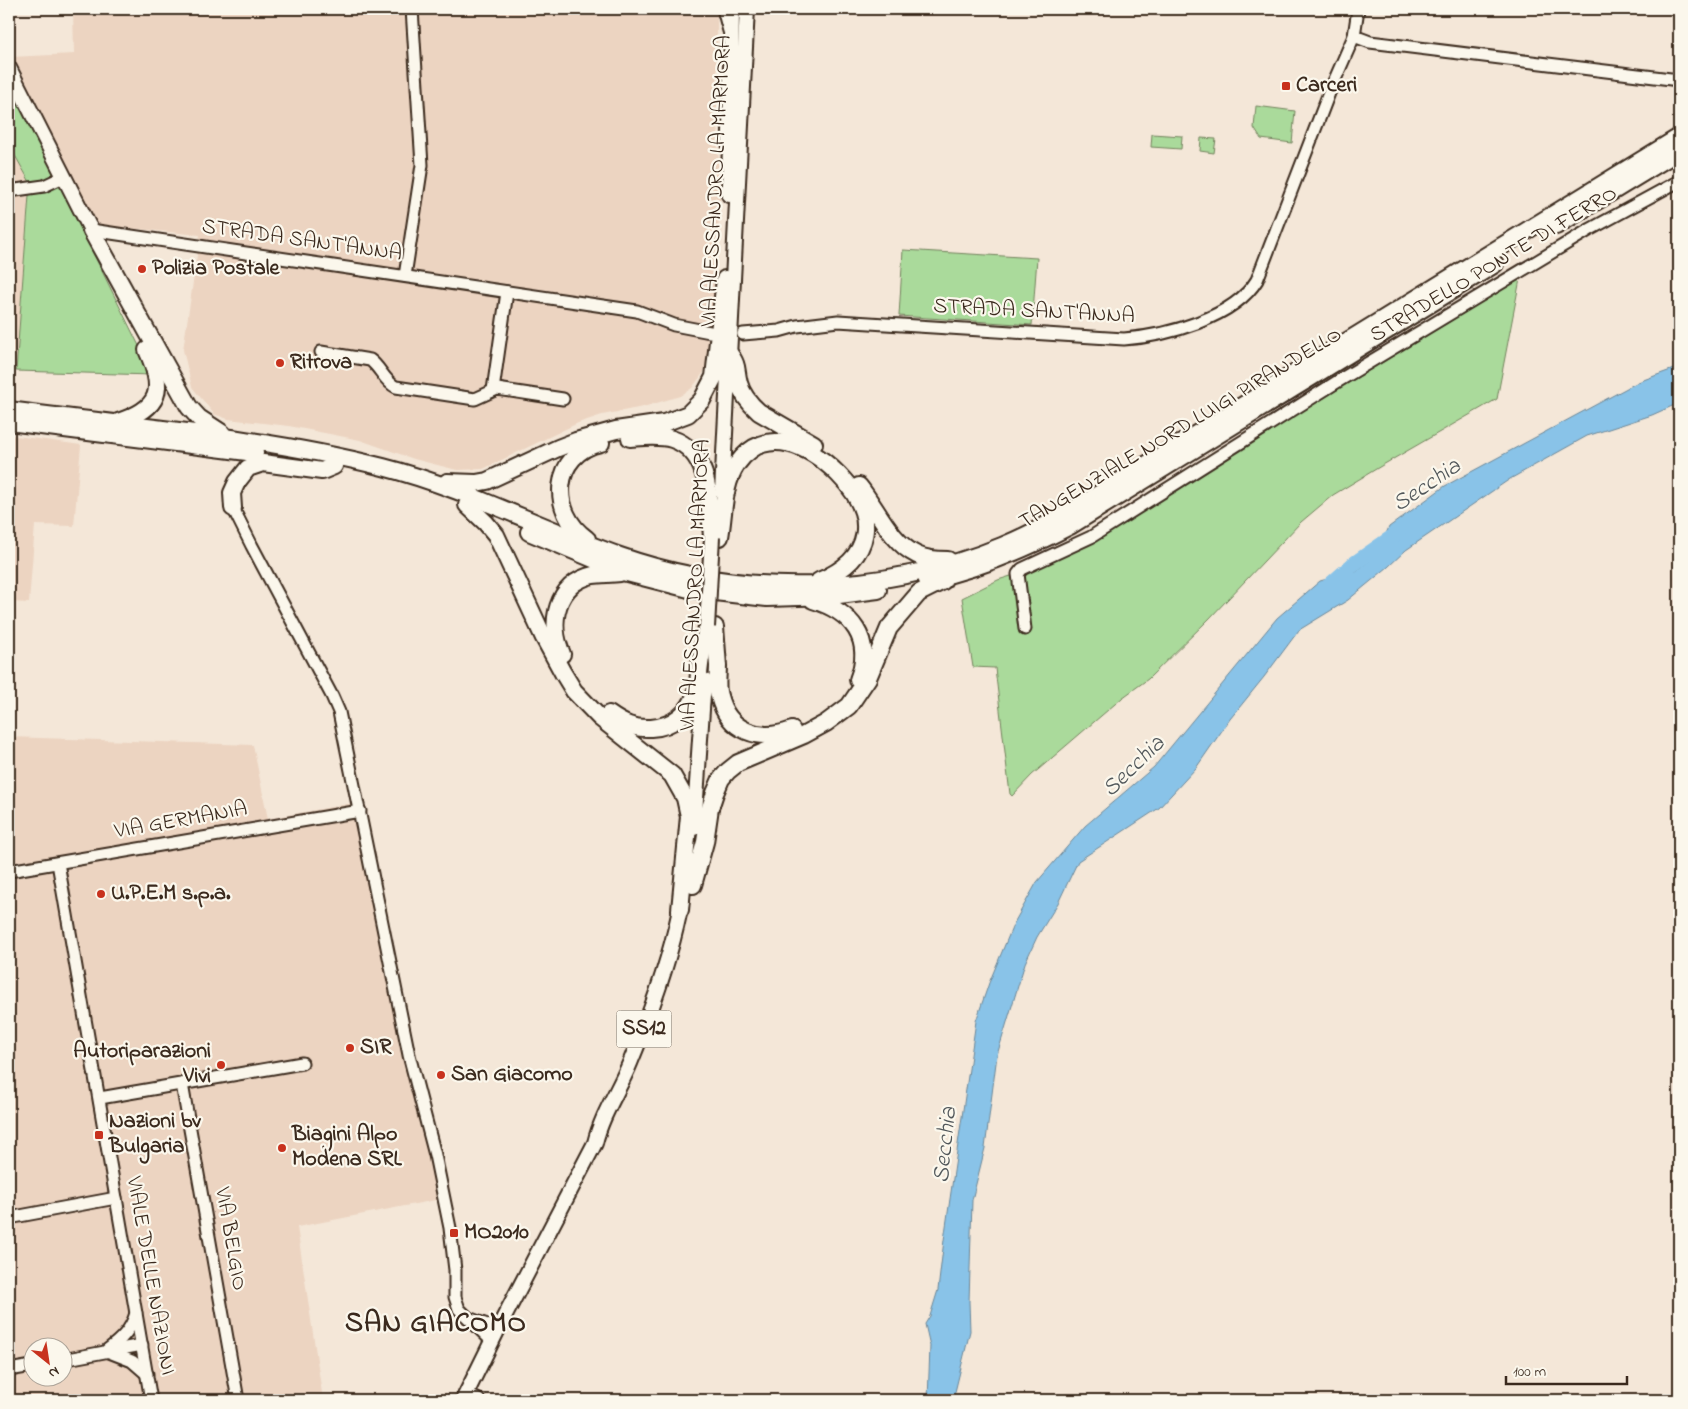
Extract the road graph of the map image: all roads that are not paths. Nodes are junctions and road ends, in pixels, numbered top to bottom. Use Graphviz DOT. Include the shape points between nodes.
graph roads {
  1 [pos="412,9"];
  2 [pos="723,9"];
  3 [pos="732,9"];
  4 [pos="747,9"];
  5 [pos="1358,9"];
  6 [pos="1354,36"];
  7 [pos="730,37"];
  8 [pos="9,68"];
  9 [pos="1679,80"];
  10 [pos="1679,137"];
  11 [pos="1679,151"];
  12 [pos="63,177"];
  13 [pos="1679,180"];
  14 [pos="9,191"];
  15 [pos="91,230"];
  16 [pos="405,276"];
  17 [pos="725,279"];
  18 [pos="507,292"];
  19 [pos="710,332"];
  20 [pos="743,334"];
  21 [pos="322,352"];
  22 [pos="729,353"];
  23 [pos="493,390"];
  24 [pos="563,399"];
  25 [pos="9,410"];
  26 [pos="9,422"];
  27 [pos="114,424"];
  28 [pos="233,439"];
  29 [pos="202,440"];
  30 [pos="334,466"];
  31 [pos="434,482"];
  32 [pos="468,505"];
  33 [pos="234,508"];
  34 [pos="716,537"];
  35 [pos="601,549"];
  36 [pos="963,565"];
  37 [pos="627,573"];
  38 [pos="808,591"];
  39 [pos="711,627"];
  40 [pos="1025,629"];
  41 [pos="360,811"];
  42 [pos="58,863"];
  43 [pos="9,871"];
  44 [pos="693,885"];
  45 [pos="680,910"];
  46 [pos="302,1063"];
  47 [pos="182,1084"];
  48 [pos="100,1098"];
  49 [pos="595,1143"];
  50 [pos="116,1198"];
  51 [pos="9,1218"];
  52 [pos="136,1313"];
  53 [pos="495,1335"];
  54 [pos="142,1345"];
  55 [pos="105,1352"];
  56 [pos="72,1358"];
  57 [pos="22,1368"];
  58 [pos="9,1370"];
  59 [pos="147,1374"];
  60 [pos="465,1396"];
  61 [pos="151,1400"];
  62 [pos="238,1400"];
  63 [pos="479,1400"];
  1 -- 16 [label="street" via="422,165"];
  2 -- 7 [label="street"];
  3 -- 7 [label="main road, VIA ALESSANDRO LA MARMORA"];
  4 -- 22 [label="main road, VIA ALESSANDRO LA MARMORA"];
  5 -- 6 [label="street, STRADA SANT'ANNA"];
  6 -- 9 [label="street" via="1370,42"];
  6 -- 20 [label="street, STRADA SANT'ANNA" via="1257,280 1246,295 1226,310 1166,333 1124,339 838,321"];
  7 -- 17 [label="main road, VIA ALESSANDRO LA MARMORA"];
  8 -- 12 [label="main road"];
  10 -- 36 [label="highway, TANGENZIALE NORD LUIGI PIRANDELLO" via="1066,514"];
  11 -- 36 [label="highway, TANGENZIALE NORD LUIGI PIRANDELLO" via="1070,526 1015,553"];
  12 -- 14 [label="street" via="44,186"];
  12 -- 15 [label="main road"];
  13 -- 40 [label="street, STRADELLO PONTE DI FERRO" via="1580,235 1340,380 1091,537 1022,569 1018,574"];
  15 -- 16 [label="street, STRADA SANT'ANNA"];
  15 -- 27 [label="highway" via="157,378 157,391 148,408"];
  15 -- 28 [label="highway" via="189,407 209,426"];
  16 -- 18 [label="street, STRADA SANT'ANNA"];
  17 -- 31 [label="highway" via="714,377 702,400 688,414 664,423 616,430 576,441 487,481"];
  17 -- 34 [label="main road, VIA ALESSANDRO LA MARMORA"];
  18 -- 19 [label="street, STRADA SANT'ANNA" via="637,311"];
  18 -- 23 [label="street"];
  21 -- 23 [label="street" via="370,360 396,387 475,399"];
  22 -- 34 [label="main road, VIA ALESSANDRO LA MARMORA"];
  22 -- 36 [label="highway" via="736,363 741,390 752,406 836,460 862,488 901,544 917,555"];
  23 -- 24 [label="street"];
  25 -- 27 [label="highway"];
  26 -- 29 [label="highway"];
  27 -- 29 [label="highway"];
  28 -- 29 [label="highway, TANGENZIALE NORD LUIGI PIRANDELLO"];
  28 -- 31 [label="highway, TANGENZIALE NORD LUIGI PIRANDELLO" via="299,448"];
  29 -- 30 [label="highway, TANGENZIALE NORD LUIGI PIRANDELLO"];
  30 -- 32 [label="highway, TANGENZIALE NORD LUIGI PIRANDELLO" via="365,472"];
  30 -- 33 [label="highway" via="322,471 264,463 248,468 232,493"];
  31 -- 35 [label="highway, TANGENZIALE NORD LUIGI PIRANDELLO"];
  32 -- 37 [label="highway, TANGENZIALE NORD LUIGI PIRANDELLO"];
  32 -- 45 [label="highway" via="496,535 544,638 574,691 600,718 672,775 678,784 689,816"];
  33 -- 41 [label="street" via="336,704"];
  34 -- 35 [label="highway" via="706,478 687,448 672,440 650,436 620,439 593,445 577,455 561,482 560,495 570,523"];
  34 -- 38 [label="highway" via="731,475 754,449 764,444 788,442 817,455 843,479 860,503 865,536 849,564"];
  34 -- 39 [label="main road, VIA ALESSANDRO LA MARMORA, bridge"];
  35 -- 38 [label="highway, TANGENZIALE NORD LUIGI PIRANDELLO" via="690,576"];
  36 -- 38 [label="highway, TANGENZIALE NORD LUIGI PIRANDELLO" via="889,588 832,596"];
  36 -- 44 [label="highway" via="919,593 889,628 868,678 848,706 804,735 738,763 728,771 710,808"];
  37 -- 38 [label="highway, TANGENZIALE NORD LUIGI PIRANDELLO" via="689,589 737,596 767,598"];
  37 -- 39 [label="highway" via="592,576 578,581 566,591 554,618 557,643 570,669 598,704 621,722 638,728 659,727 683,714 696,692"];
  38 -- 39 [label="highway" via="844,614 853,624 861,636 864,666 848,695 791,731 771,736 754,734 732,721 718,696"];
  39 -- 44 [label="main road, VIA ALESSANDRO LA MARMORA" via="704,814"];
  39 -- 45 [label="main road, VIA ALESSANDRO LA MARMORA" via="696,814"];
  41 -- 42 [label="street, VIA GERMANIA"];
  41 -- 53 [label="street" via="409,1055 450,1228 455,1297 459,1309"];
  42 -- 43 [label="street, VIA GERMANIA"];
  42 -- 48 [label="street, VIALE DELLE NAZIONI"];
  44 -- 49 [label="main road, VIA ALESSANDRO LA MARMORA" via="675,961 656,1020 606,1132"];
  45 -- 49 [label="main road, VIA ALESSANDRO LA MARMORA / SS12" via="648,1018"];
  46 -- 47 [label="street"];
  47 -- 48 [label="street"];
  47 -- 62 [label="street, VIA BELGIO"];
  48 -- 50 [label="street, VIALE DELLE NAZIONI"];
  49 -- 53 [label="main road, VIA ALESSANDRO LA MARMORA / SS12"];
  50 -- 51 [label="street"];
  50 -- 52 [label="street, VIALE DELLE NAZIONI"];
  52 -- 54 [label="street, VIALE DELLE NAZIONI"];
  52 -- 55 [label="street" via="122,1338"];
  53 -- 60 [label="main road, VIA ALESSANDRO LA MARMORA"];
  54 -- 55 [label="street"];
  54 -- 59 [label="street, VIALE DELLE NAZIONI"];
  55 -- 56 [label="street"];
  55 -- 59 [label="street" via="124,1356"];
  57 -- 58 [label="street"];
  59 -- 61 [label="street, VIALE DELLE NAZIONI"];
  60 -- 63 [label="street"];
}
